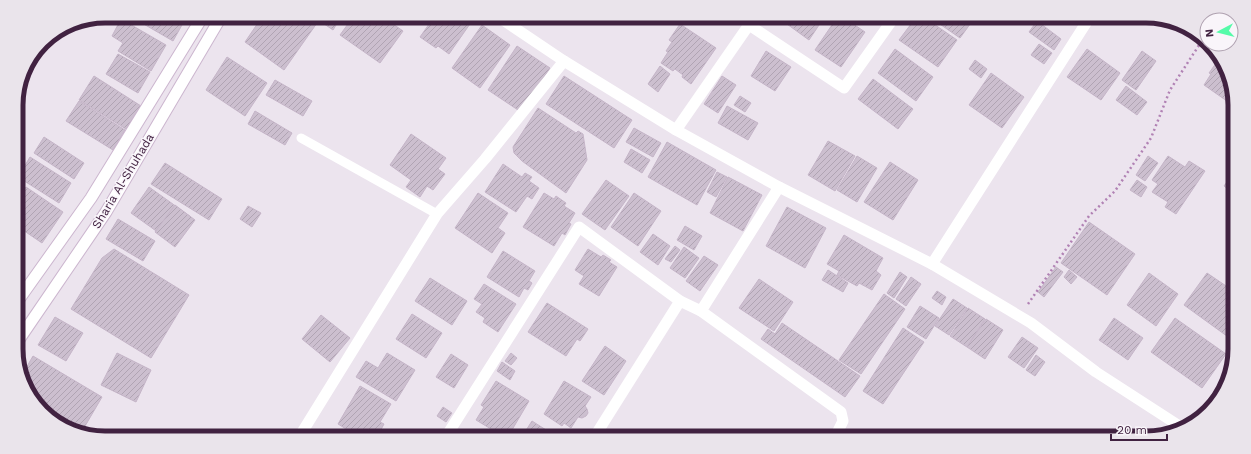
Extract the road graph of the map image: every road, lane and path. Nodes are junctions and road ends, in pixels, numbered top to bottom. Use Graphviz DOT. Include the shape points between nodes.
graph roads {
  1 [pos="199,23"];
  2 [pos="216,23"];
  3 [pos="507,23"];
  4 [pos="750,23"];
  5 [pos="752,23"];
  6 [pos="890,23"];
  7 [pos="1086,23"];
  8 [pos="1199,46"];
  9 [pos="564,61"];
  10 [pos="676,130"];
  11 [pos="301,138"];
  12 [pos="779,187"];
  13 [pos="437,214"];
  14 [pos="932,264"];
  15 [pos="23,294"];
  16 [pos="680,301"];
  17 [pos="700,311"];
  18 [pos="1020,316"];
  19 [pos="23,334"];
  20 [pos="1178,425"];
  21 [pos="303,431"];
  22 [pos="450,431"];
  23 [pos="598,431"];
  24 [pos="838,431"];
  1 -- 15 [label="street, Sharia Al-Shuhada" via="91,198"];
  2 -- 19 [label="street, Sharia Al-Shuhada" via="106,212"];
  3 -- 9 [label="street"];
  4 -- 10 [label="street"];
  5 -- 6 [label="street" via="844,88"];
  7 -- 14 [label="street"];
  8 -- 18 [label="path" via="1170,90 1151,138 1115,191 1089,216"];
  9 -- 10 [label="street"];
  9 -- 13 [label="street"];
  10 -- 12 [label="street"];
  11 -- 13 [label="lane"];
  12 -- 14 [label="street"];
  12 -- 17 [label="street"];
  13 -- 21 [label="street"];
  14 -- 18 [label="street"];
  16 -- 17 [label="street"];
  16 -- 22 [label="street" via="579,227"];
  16 -- 23 [label="street"];
  17 -- 24 [label="street" via="841,412 843,421"];
  18 -- 20 [label="street" via="1096,372"];
}
